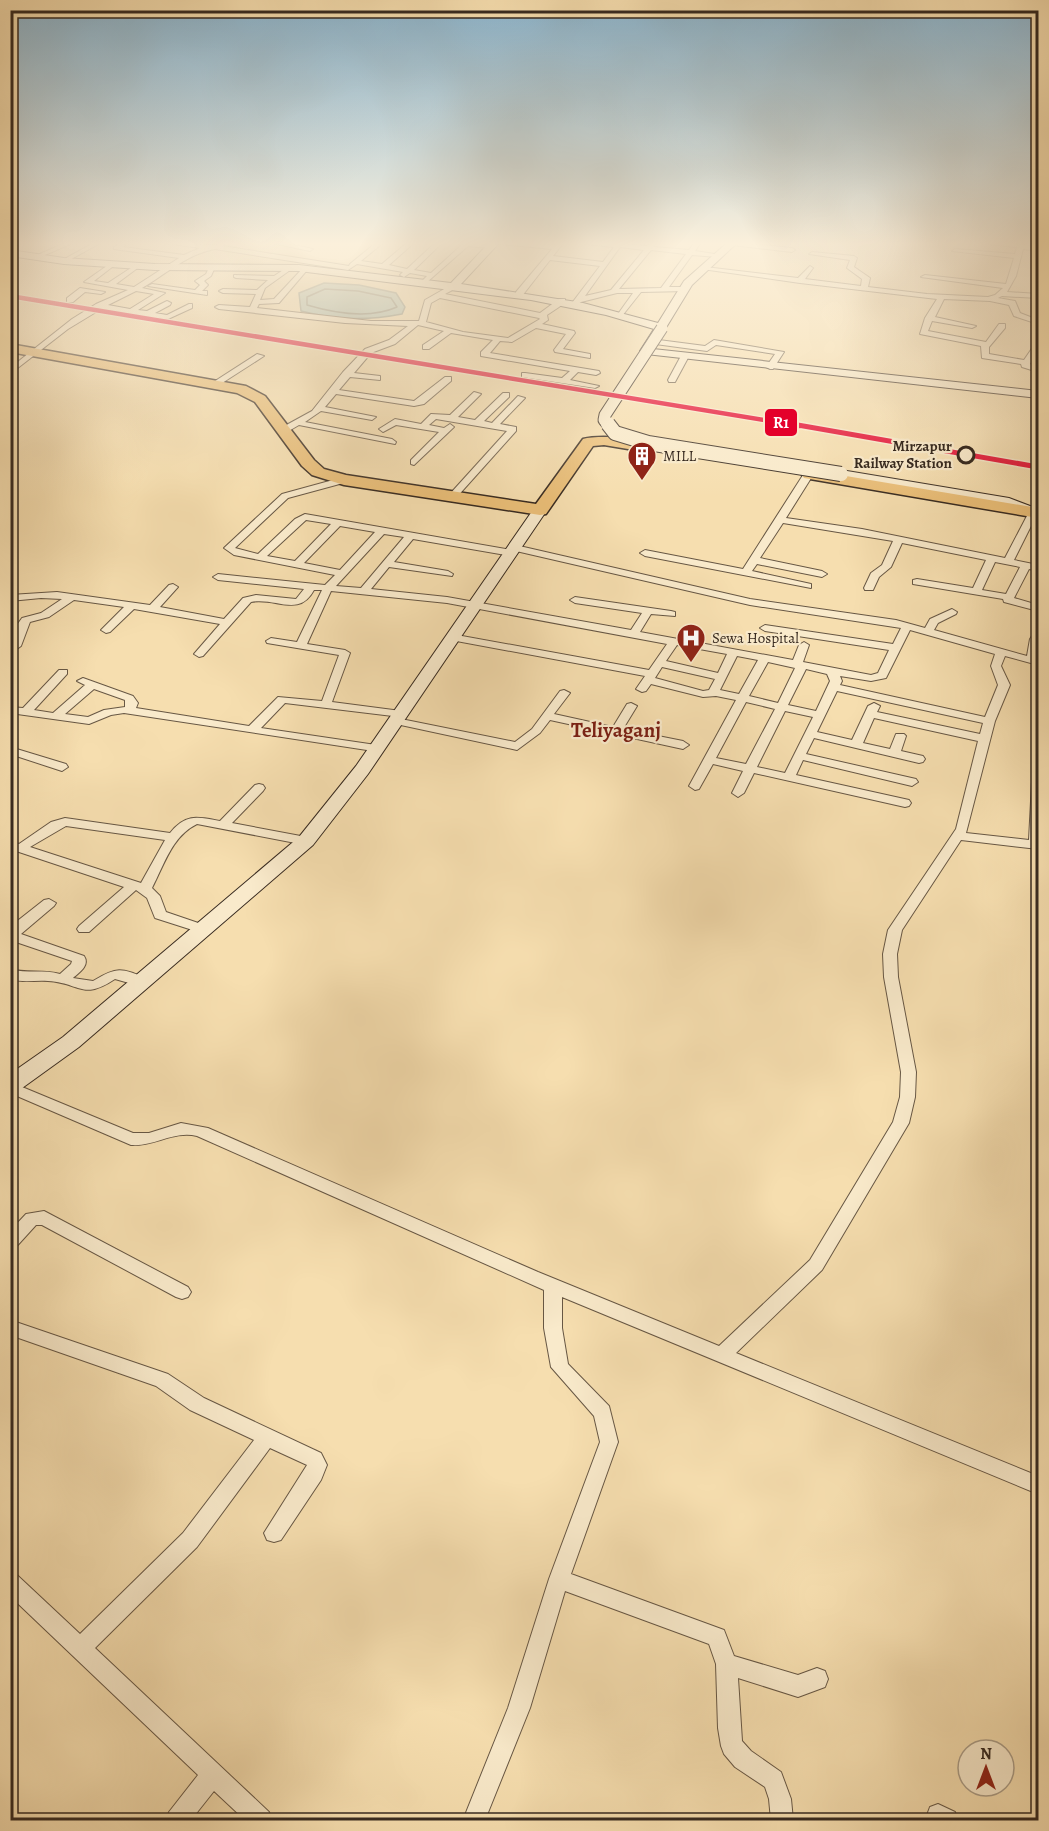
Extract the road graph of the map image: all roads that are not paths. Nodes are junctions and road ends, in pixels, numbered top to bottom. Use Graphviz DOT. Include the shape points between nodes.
graph roads {
  1 [pos="66,327"];
  2 [pos="412,327"];
  3 [pos="439,327"];
  4 [pos="531,327"];
  5 [pos="546,327"];
  6 [pos="656,327"];
  7 [pos="665,327"];
  8 [pos="924,327"];
  9 [pos="1001,327"];
  10 [pos="451,330"];
  11 [pos="663,330"];
  12 [pos="498,339"];
  13 [pos="651,341"];
  14 [pos="714,342"];
  15 [pos="987,345"];
  16 [pos="1038,346"];
  17 [pos="426,347"];
  18 [pos="10,348"];
  19 [pos="39,352"];
  20 [pos="260,356"];
  21 [pos="587,356"];
  22 [pos="685,356"];
  23 [pos="1027,363"];
  24 [pos="771,367"];
  25 [pos="576,370"];
  26 [pos="1038,370"];
  27 [pos="10,372"];
  28 [pos="596,373"];
  29 [pos="346,374"];
  30 [pos="525,375"];
  31 [pos="377,378"];
  32 [pos="448,379"];
  33 [pos="672,380"];
  34 [pos="564,381"];
  35 [pos="216,383"];
  36 [pos="595,386"];
  37 [pos="336,387"];
  38 [pos="410,394"];
  39 [pos="477,394"];
  40 [pos="506,395"];
  41 [pos="1038,395"];
  42 [pos="521,398"];
  43 [pos="318,408"];
  44 [pos="431,408"];
  45 [pos="406,414"];
  46 [pos="372,417"];
  47 [pos="456,417"];
  48 [pos="397,422"];
  49 [pos="478,422"];
  50 [pos="299,423"];
  51 [pos="495,425"];
  52 [pos="423,426"];
  53 [pos="383,429"];
  54 [pos="284,430"];
  55 [pos="446,430"];
  56 [pos="392,442"];
  57 [pos="414,462"];
  58 [pos="808,475"];
  59 [pos="344,480"];
  60 [pos="452,497"];
  61 [pos="540,510"];
  62 [pos="1036,513"];
  63 [pos="780,520"];
  64 [pos="339,522"];
  65 [pos="382,530"];
  66 [pos="411,535"];
  67 [pos="898,540"];
  68 [pos="514,550"];
  69 [pos="645,553"];
  70 [pos="260,557"];
  71 [pos="992,559"];
  72 [pos="754,560"];
  73 [pos="1008,562"];
  74 [pos="297,564"];
  75 [pos="387,564"];
  76 [pos="1026,566"];
  77 [pos="1038,568"];
  78 [pos="342,573"];
  79 [pos="746,573"];
  80 [pos="448,574"];
  81 [pos="822,574"];
  82 [pos="218,577"];
  83 [pos="917,582"];
  84 [pos="311,586"];
  85 [pos="807,586"];
  86 [pos="173,587"];
  87 [pos="328,588"];
  88 [pos="869,588"];
  89 [pos="364,591"];
  90 [pos="976,592"];
  91 [pos="72,597"];
  92 [pos="1008,597"];
  93 [pos="10,598"];
  94 [pos="575,600"];
  95 [pos="131,606"];
  96 [pos="472,606"];
  97 [pos="1038,608"];
  98 [pos="152,609"];
  99 [pos="648,611"];
  100 [pos="952,612"];
  101 [pos="671,614"];
  102 [pos="838,614"];
  103 [pos="226,623"];
  104 [pos="907,626"];
  105 [pos="765,628"];
  106 [pos="106,630"];
  107 [pos="927,632"];
  108 [pos="633,635"];
  109 [pos="1038,635"];
  110 [pos="451,636"];
  111 [pos="827,638"];
  112 [pos="271,641"];
  113 [pos="673,643"];
  114 [pos="804,645"];
  115 [pos="300,646"];
  116 [pos="896,648"];
  117 [pos="10,651"];
  118 [pos="733,653"];
  119 [pos="1001,653"];
  120 [pos="199,654"];
  121 [pos="764,659"];
  122 [pos="1035,661"];
  123 [pos="659,663"];
  124 [pos="799,665"];
  125 [pos="63,672"];
  126 [pos="832,672"];
  127 [pos="721,677"];
  128 [pos="647,681"];
  129 [pos="833,687"];
  130 [pos="714,692"];
  131 [pos="564,693"];
  132 [pos="879,697"];
  133 [pos="743,698"];
  134 [pos="326,704"];
  135 [pos="631,706"];
  136 [pos="781,706"];
  137 [pos="10,710"];
  138 [pos="129,711"];
  139 [pos="26,712"];
  140 [pos="870,714"];
  141 [pos="819,715"];
  142 [pos="56,716"];
  143 [pos="546,716"];
  144 [pos="398,717"];
  145 [pos="989,721"];
  146 [pos="252,730"];
  147 [pos="616,731"];
  148 [pos="810,734"];
  149 [pos="900,736"];
  150 [pos="985,739"];
  151 [pos="856,744"];
  152 [pos="683,745"];
  153 [pos="376,749"];
  154 [pos="10,750"];
  155 [pos="894,753"];
  156 [pos="799,756"];
  157 [pos="919,759"];
  158 [pos="709,760"];
  159 [pos="62,767"];
  160 [pos="750,769"];
  161 [pos="789,777"];
  162 [pos="912,782"];
  163 [pos="1038,782"];
  164 [pos="695,786"];
  165 [pos="259,788"];
  166 [pos="738,793"];
  167 [pos="905,803"];
  168 [pos="223,825"];
  169 [pos="958,836"];
  170 [pos="174,837"];
  171 [pos="306,841"];
  172 [pos="1037,845"];
  173 [pos="16,846"];
  174 [pos="140,887"];
  175 [pos="49,903"];
  176 [pos="84,929"];
  177 [pos="205,930"];
  178 [pos="10,974"];
  179 [pos="63,979"];
  180 [pos="143,982"];
  181 [pos="10,1086"];
  182 [pos="10,1242"];
  183 [pos="553,1286"];
  184 [pos="182,1292"];
  185 [pos="10,1327"];
  186 [pos="721,1355"];
  187 [pos="268,1436"];
  188 [pos="1038,1485"];
  189 [pos="274,1533"];
  190 [pos="559,1579"];
  191 [pos="10,1582"];
  192 [pos="79,1648"];
  193 [pos="727,1664"];
  194 [pos="817,1679"];
  195 [pos="212,1775"];
  196 [pos="177,1821"];
  197 [pos="261,1821"];
  198 [pos="474,1821"];
  199 [pos="782,1821"];
  1 -- 19 [label="street"];
  2 -- 29 [label="street" via="392,342 368,351"];
  3 -- 10 [label="street"];
  4 -- 12 [label="street" via="513,339"];
  5 -- 21 [label="street" via="571,333 558,350"];
  6 -- 11 [label="street"];
  7 -- 11 [label="street"];
  8 -- 15 [label="street" via="925,334"];
  9 -- 15 [label="street"];
  10 -- 12 [label="street"];
  10 -- 17 [label="street"];
  11 -- 13 [label="street"];
  11 -- 14 [label="street"];
  11 -- 62 [label="street, bridge" via="605,415 604,420 615,433 648,443 1009,502"];
  12 -- 25 [label="street" via="484,354"];
  13 -- 14 [label="street" via="707,349"];
  13 -- 22 [label="street" via="646,351"];
  14 -- 24 [label="street" via="780,352"];
  15 -- 23 [label="street" via="985,356"];
  16 -- 23 [label="street"];
  18 -- 19 [label="highway"];
  19 -- 27 [label="street"];
  19 -- 35 [label="highway"];
  20 -- 35 [label="street"];
  22 -- 24 [label="street"];
  22 -- 33 [label="street"];
  23 -- 26 [label="street" via="1026,367"];
  24 -- 41 [label="street"];
  25 -- 28 [label="street"];
  25 -- 34 [label="street"];
  29 -- 31 [label="street"];
  29 -- 37 [label="street"];
  30 -- 34 [label="street"];
  32 -- 37 [label="street" via="414,404"];
  34 -- 36 [label="street"];
  35 -- 54 [label="highway" via="260,399"];
  37 -- 38 [label="street"];
  37 -- 43 [label="street"];
  39 -- 47 [label="street"];
  40 -- 49 [label="street"];
  42 -- 51 [label="street"];
  43 -- 46 [label="street"];
  43 -- 50 [label="street"];
  44 -- 47 [label="street"];
  45 -- 48 [label="street"];
  47 -- 49 [label="street"];
  47 -- 52 [label="street" via="434,416"];
  47 -- 55 [label="street"];
  48 -- 52 [label="street"];
  48 -- 53 [label="street"];
  49 -- 51 [label="street"];
  50 -- 54 [label="street"];
  50 -- 56 [label="street"];
  51 -- 60 [label="street" via="513,429"];
  52 -- 55 [label="street"];
  54 -- 59 [label="highway" via="312,468"];
  55 -- 57 [label="street"];
  58 -- 61 [label="highway" via="593,440 586,443"];
  58 -- 62 [label="highway"];
  58 -- 63 [label="street"];
  59 -- 60 [label="highway"];
  59 -- 70 [label="street" via="285,495 230,548"];
  60 -- 61 [label="highway"];
  61 -- 68 [label="street"];
  62 -- 73 [label="street"];
  63 -- 67 [label="street"];
  63 -- 72 [label="street"];
  64 -- 65 [label="street"];
  64 -- 70 [label="street" via="301,519"];
  64 -- 74 [label="street"];
  65 -- 66 [label="street"];
  65 -- 78 [label="street"];
  66 -- 68 [label="street"];
  66 -- 75 [label="street"];
  67 -- 71 [label="street"];
  67 -- 88 [label="street" via="886,567 877,573"];
  68 -- 96 [label="street"];
  68 -- 102 [label="street" via="741,600"];
  69 -- 79 [label="street"];
  70 -- 74 [label="street"];
  71 -- 73 [label="street"];
  71 -- 90 [label="street"];
  72 -- 79 [label="street"];
  72 -- 81 [label="street"];
  73 -- 76 [label="street"];
  74 -- 78 [label="street"];
  75 -- 80 [label="street"];
  75 -- 89 [label="street"];
  76 -- 77 [label="street"];
  76 -- 92 [label="street"];
  78 -- 87 [label="street"];
  79 -- 85 [label="street"];
  82 -- 84 [label="street"];
  83 -- 90 [label="street"];
  84 -- 87 [label="street"];
  84 -- 103 [label="street" via="298,602 250,598"];
  86 -- 98 [label="street"];
  87 -- 89 [label="street"];
  87 -- 115 [label="street"];
  89 -- 96 [label="street"];
  90 -- 92 [label="street"];
  91 -- 93 [label="street" via="33,594"];
  91 -- 95 [label="street"];
  91 -- 117 [label="street" via="45,615 26,620 16,646"];
  92 -- 97 [label="street" via="1010,602"];
  94 -- 99 [label="street"];
  95 -- 98 [label="street"];
  95 -- 106 [label="street"];
  96 -- 108 [label="street"];
  96 -- 110 [label="street"];
  98 -- 103 [label="street"];
  99 -- 101 [label="street"];
  99 -- 108 [label="street"];
  100 -- 107 [label="street" via="934,621"];
  102 -- 104 [label="street"];
  102 -- 111 [label="street"];
  103 -- 120 [label="street"];
  104 -- 107 [label="street"];
  104 -- 116 [label="street"];
  105 -- 111 [label="street"];
  107 -- 119 [label="street"];
  108 -- 113 [label="street"];
  109 -- 122 [label="street" via="1034,642"];
  110 -- 128 [label="street"];
  110 -- 144 [label="street"];
  111 -- 116 [label="street"];
  112 -- 115 [label="street"];
  113 -- 118 [label="street"];
  113 -- 123 [label="street"];
  114 -- 124 [label="street"];
  115 -- 134 [label="street" via="345,653"];
  116 -- 126 [label="street" via="878,678"];
  118 -- 121 [label="street"];
  118 -- 127 [label="street"];
  119 -- 122 [label="street"];
  119 -- 145 [label="street" via="996,666 1004,685"];
  121 -- 124 [label="street"];
  121 -- 133 [label="street"];
  123 -- 127 [label="street"];
  123 -- 128 [label="street"];
  124 -- 126 [label="street"];
  124 -- 136 [label="street"];
  125 -- 139 [label="street"];
  126 -- 129 [label="street" via="836,676"];
  127 -- 130 [label="street"];
  128 -- 130 [label="street" via="703,694"];
  129 -- 132 [label="street"];
  129 -- 141 [label="street"];
  130 -- 133 [label="street"];
  131 -- 143 [label="street"];
  132 -- 140 [label="street"];
  132 -- 145 [label="street"];
  133 -- 136 [label="street"];
  133 -- 158 [label="street"];
  134 -- 144 [label="street"];
  134 -- 146 [label="street" via="282,699"];
  135 -- 147 [label="street"];
  136 -- 141 [label="street"];
  136 -- 160 [label="street"];
  137 -- 139 [label="street"];
  138 -- 142 [label="street" via="108,712 88,721"];
  138 -- 142 [label="street" via="129,698 88,682"];
  138 -- 146 [label="street"];
  139 -- 142 [label="street"];
  140 -- 150 [label="street"];
  140 -- 151 [label="street"];
  141 -- 148 [label="street"];
  143 -- 144 [label="street" via="533,734 512,746"];
  143 -- 147 [label="street"];
  144 -- 153 [label="street"];
  145 -- 150 [label="street"];
  146 -- 153 [label="street"];
  147 -- 152 [label="street"];
  148 -- 151 [label="street"];
  148 -- 156 [label="street"];
  149 -- 155 [label="street"];
  150 -- 169 [label="street"];
  151 -- 155 [label="street"];
  153 -- 171 [label="street"];
  154 -- 159 [label="street"];
  155 -- 157 [label="street"];
  156 -- 161 [label="street"];
  156 -- 162 [label="street"];
  158 -- 160 [label="street"];
  158 -- 164 [label="street"];
  160 -- 161 [label="street"];
  160 -- 166 [label="street"];
  161 -- 167 [label="street"];
  163 -- 172 [label="street"];
  165 -- 168 [label="street"];
  168 -- 170 [label="street" via="195,820"];
  168 -- 171 [label="street"];
  169 -- 172 [label="street"];
  169 -- 186 [label="street" via="895,930 889,949 910,1067 909,1103 901,1123 816,1266"];
  170 -- 173 [label="street" via="65,822"];
  170 -- 174 [label="street"];
  171 -- 177 [label="street"];
  173 -- 174 [label="street"];
  174 -- 176 [label="street"];
  174 -- 177 [label="street" via="153,896 160,915"];
  175 -- 179 [label="street" via="14,933 19,939 79,958 78,966"];
  177 -- 180 [label="street"];
  178 -- 179 [label="street"];
  179 -- 180 [label="street" via="91,986 118,973"];
  180 -- 181 [label="street"];
  181 -- 183 [label="street" via="137,1141 182,1127 192,1128"];
  182 -- 184 [label="street" via="32,1219 44,1218"];
  183 -- 186 [label="street"];
  183 -- 190 [label="street" via="553,1328 560,1367 602,1412 609,1442"];
  185 -- 187 [label="street" via="162,1380 197,1404"];
  186 -- 188 [label="street"];
  187 -- 189 [label="street" via="314,1459 317,1465"];
  187 -- 192 [label="street" via="190,1540"];
  190 -- 193 [label="street" via="717,1637"];
  190 -- 198 [label="street" via="519,1708"];
  191 -- 192 [label="street"];
  192 -- 195 [label="street"];
  193 -- 194 [label="street" via="798,1686"];
  193 -- 199 [label="street" via="732,1746 773,1780 778,1788"];
  195 -- 196 [label="street"];
  195 -- 197 [label="street"];
}
